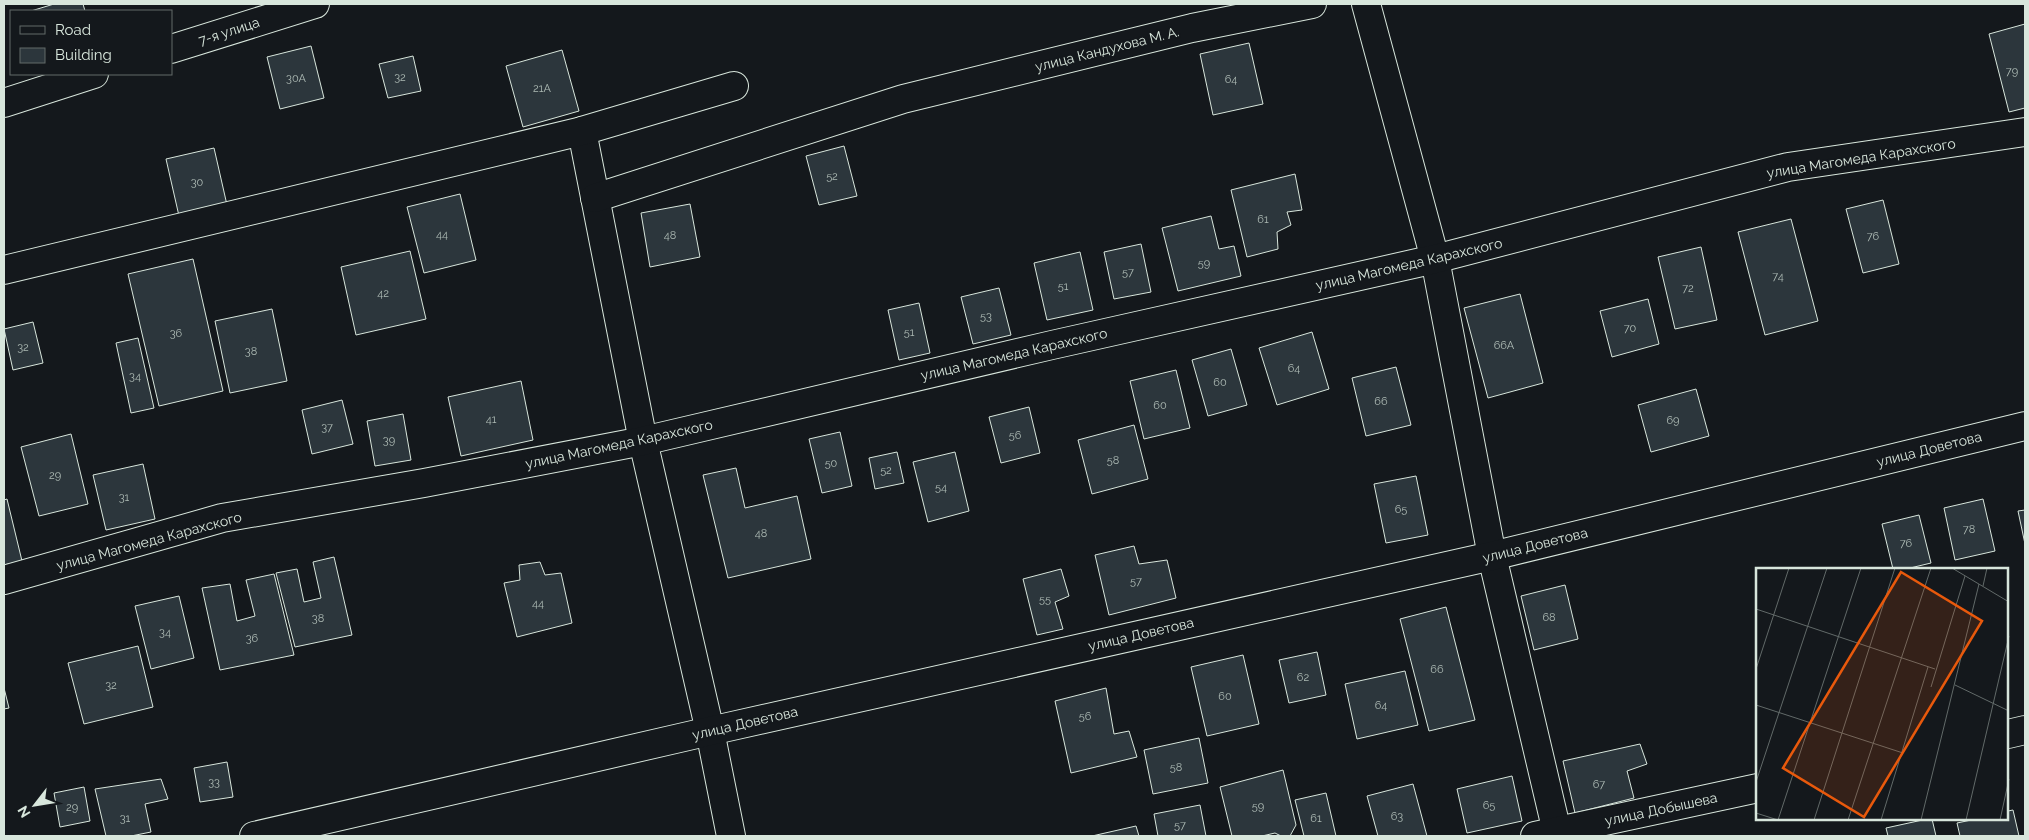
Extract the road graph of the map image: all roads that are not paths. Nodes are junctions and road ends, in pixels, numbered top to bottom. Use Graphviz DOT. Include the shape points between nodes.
graph roads {
  1 [pos="315,4"];
  2 [pos="1312,4"];
  3 [pos="1366,4"];
  4 [pos="172,49"];
  5 [pos="91,75"];
  6 [pos="734,86"];
  7 [pos="4,103"];
  8 [pos="582,131"];
  9 [pos="2025,132"];
  10 [pos="595,198"];
  11 [pos="1435,259"];
  12 [pos="4,270"];
  13 [pos="2025,426"];
  14 [pos="643,441"];
  15 [pos="1492,556"];
  16 [pos="4,580"];
  17 [pos="2025,730"];
  18 [pos="710,731"];
  19 [pos="2009,734"];
  20 [pos="1756,788"];
  21 [pos="1550,835"];
  22 [pos="254,836"];
  23 [pos="731,836"];
  1 -- 4 [label="street, 7-я улица"];
  2 -- 10 [label="street, улица Кандухова М. А." via="1192,28 903,99"];
  3 -- 11 [label="street"];
  5 -- 7 [label="street"];
  6 -- 8 [label="street"];
  8 -- 10 [label="street"];
  8 -- 12 [label="street"];
  9 -- 11 [label="street, улица Магомеда Карахского" via="1788,168"];
  10 -- 14 [label="street"];
  11 -- 14 [label="street, улица Магомеда Карахского"];
  11 -- 15 [label="street"];
  13 -- 15 [label="street, улица Доветова"];
  14 -- 16 [label="street, улица Магомеда Карахского" via="222,518"];
  14 -- 18 [label="street"];
  15 -- 18 [label="street, улица Доветова"];
  15 -- 21 [label="street"];
  17 -- 19 [label="street"];
  18 -- 22 [label="street, улица Доветова"];
  18 -- 23 [label="street"];
  20 -- 21 [label="street, улица Добышева"];
}
